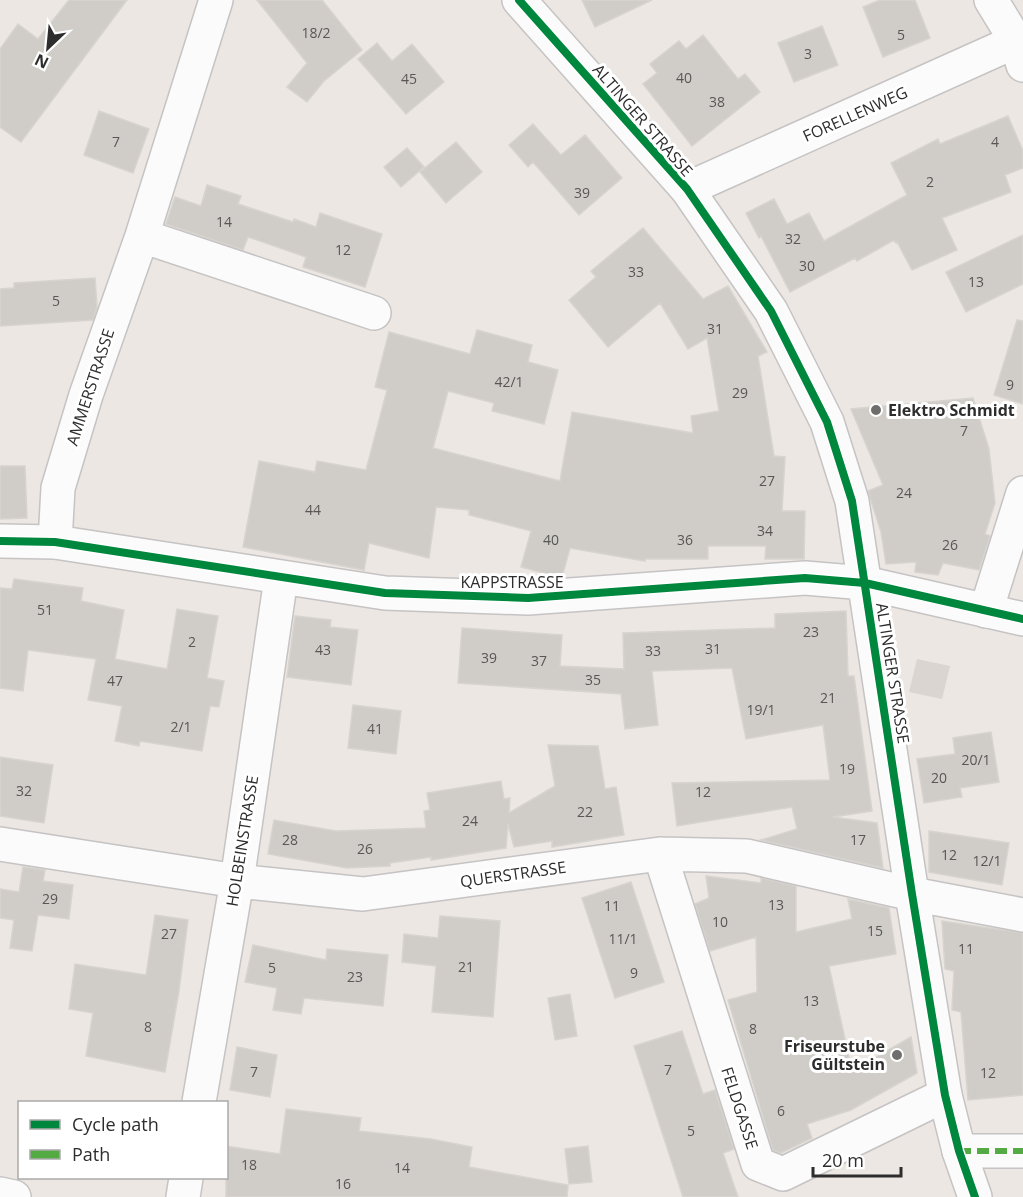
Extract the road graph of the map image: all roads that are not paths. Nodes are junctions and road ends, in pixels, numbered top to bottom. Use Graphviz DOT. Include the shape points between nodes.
graph roads {
  1 [pos="216,0"];
  2 [pos="519,0"];
  3 [pos="991,0"];
  4 [pos="1021,48"];
  5 [pos="687,189"];
  6 [pos="142,236"];
  7 [pos="374,313"];
  8 [pos="1023,493"];
  9 [pos="0,541"];
  10 [pos="55,542"];
  11 [pos="281,578"];
  12 [pos="865,583"];
  13 [pos="986,611"];
  14 [pos="1023,619"];
  15 [pos="0,844"];
  16 [pos="660,854"];
  17 [pos="237,880"];
  18 [pos="912,894"];
  19 [pos="1023,915"];
  20 [pos="945,1095"];
  21 [pos="199,1101"];
  22 [pos="960,1151"];
  23 [pos="1023,1151"];
  24 [pos="186,1179"];
  25 [pos="0,1194"];
  26 [pos="14,1197"];
  27 [pos="183,1197"];
  28 [pos="975,1197"];
  1 -- 6 [label="street, AMMERSTRASSE"];
  2 -- 5 [label="street, ALTINGER STRASSE"];
  3 -- 4 [label="street"];
  4 -- 5 [label="street, FORELLENWEG"];
  5 -- 12 [label="street, ALTINGER STRASSE" via="771,312 828,422 852,501"];
  6 -- 7 [label="street"];
  6 -- 10 [label="street, AMMERSTRASSE" via="58,488"];
  8 -- 13 [label="street"];
  9 -- 10 [label="street, KAPPSTRASSE"];
  10 -- 11 [label="street, KAPPSTRASSE"];
  11 -- 12 [label="street, KAPPSTRASSE" via="385,593 528,598 805,578"];
  11 -- 17 [label="street, HOLBEINSTRASSE"];
  12 -- 13 [label="street, KAPPSTRASSE"];
  12 -- 18 [label="street, ALTINGER STRASSE"];
  13 -- 14 [label="street, KAPPSTRASSE"];
  15 -- 17 [label="street, QUERSTRASSE"];
  16 -- 17 [label="street, QUERSTRASSE" via="363,894"];
  16 -- 18 [label="street, QUERSTRASSE" via="747,856"];
  16 -- 20 [label="street, FELDGASSE" via="759,1164 783,1174"];
  17 -- 21 [label="street, HOLBEINSTRASSE"];
  18 -- 19 [label="street, QUERSTRASSE"];
  18 -- 20 [label="street, ALTINGER STRASSE"];
  20 -- 22 [label="street, ALTINGER STRASSE"];
  22 -- 23 [label="street"];
  22 -- 28 [label="street, ALTINGER STRASSE"];
  24 -- 27 [label="street"];
  25 -- 26 [label="street"];
}
